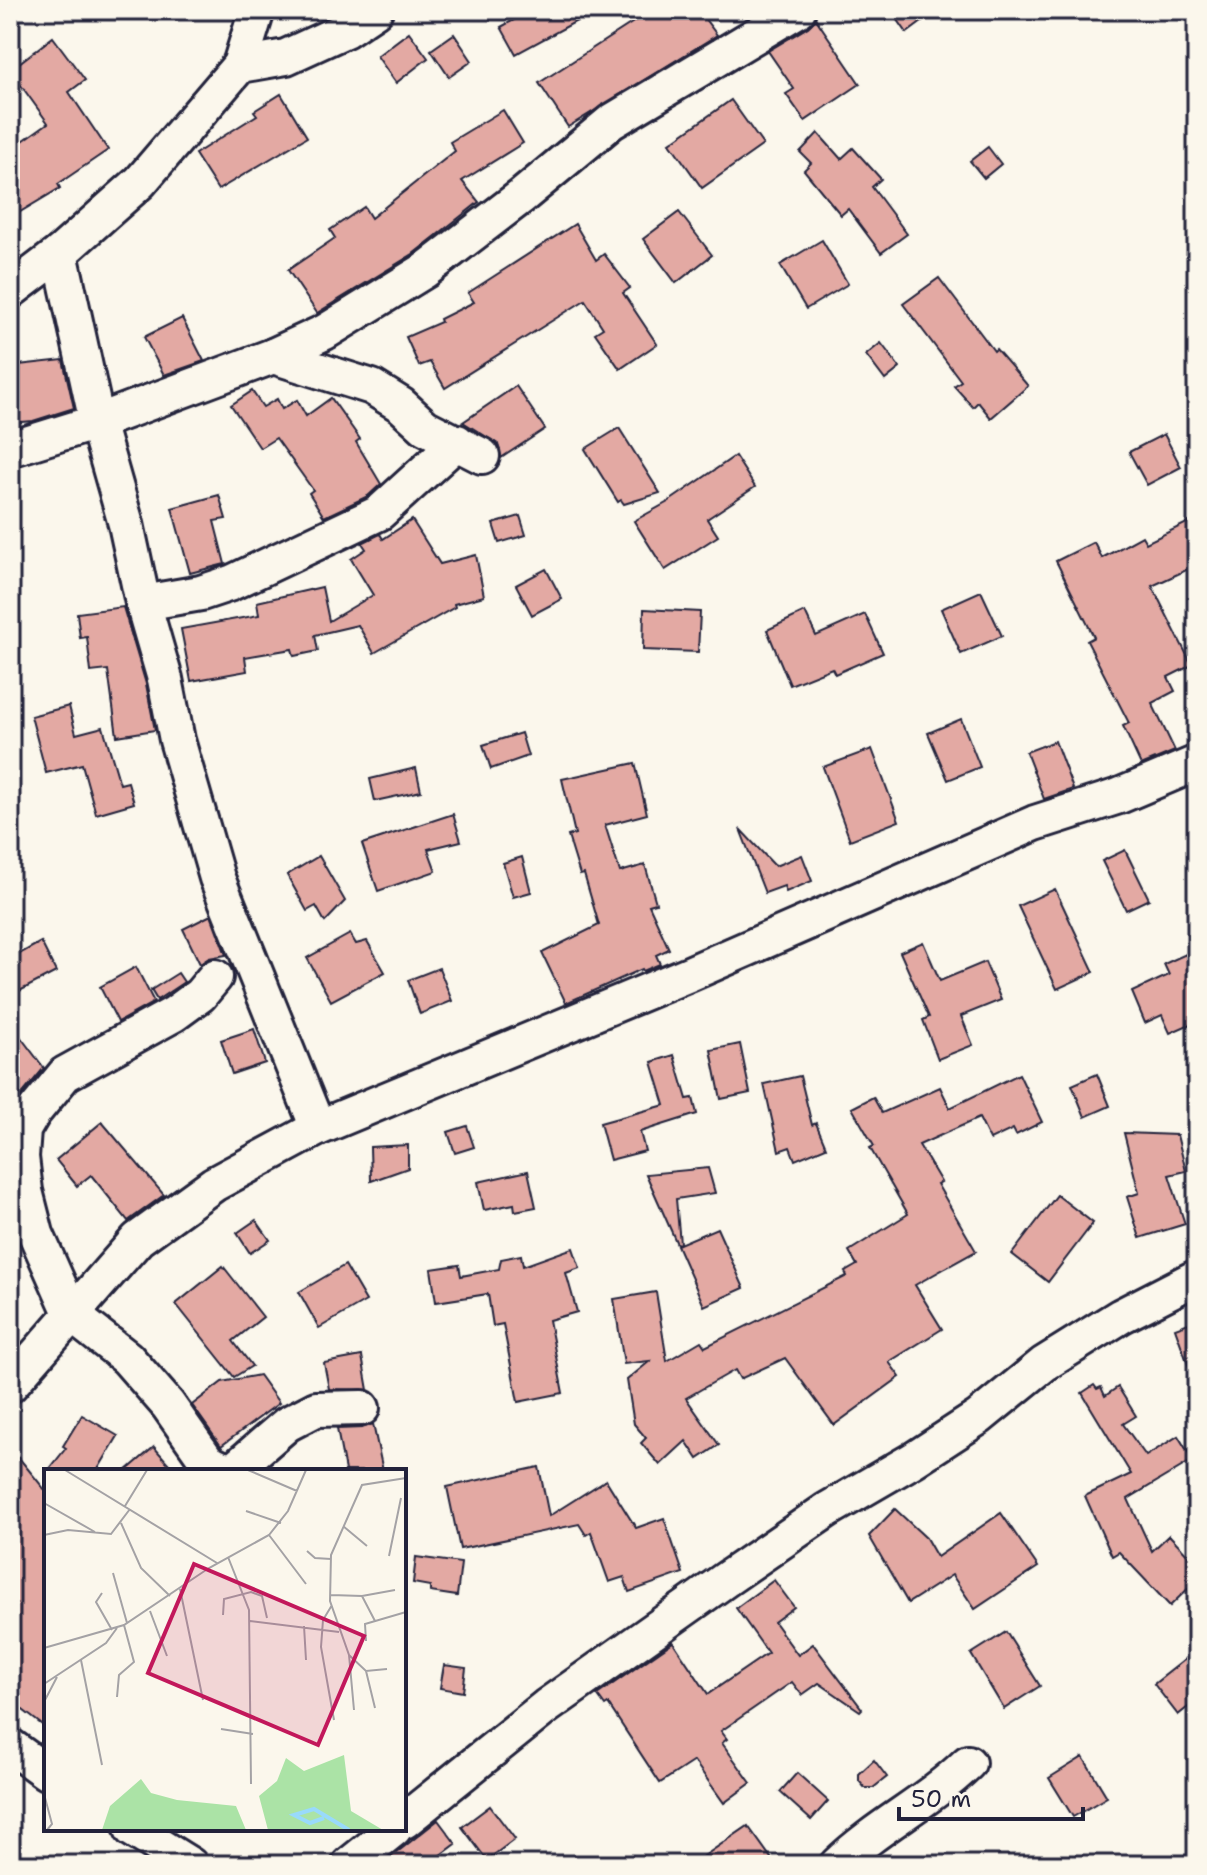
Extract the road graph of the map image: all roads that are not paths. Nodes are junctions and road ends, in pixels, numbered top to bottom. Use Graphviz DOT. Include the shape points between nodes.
graph roads {
  1 [pos="257,10"];
  2 [pos="375,10"];
  3 [pos="798,10"];
  4 [pos="240,65"];
  5 [pos="60,253"];
  6 [pos="10,291"];
  7 [pos="273,356"];
  8 [pos="97,422"];
  9 [pos="10,449"];
  10 [pos="143,603"];
  11 [pos="1197,763"];
  12 [pos="215,977"];
  13 [pos="318,1128"];
  14 [pos="1197,1277"];
  15 [pos="72,1315"];
  16 [pos="10,1385"];
  17 [pos="362,1408"];
  18 [pos="222,1469"];
  19 [pos="230,1469"];
  20 [pos="10,1746"];
  21 [pos="968,1763"];
  22 [pos="44,1771"];
  23 [pos="406,1819"];
  24 [pos="135,1831"];
  25 [pos="392,1831"];
  26 [pos="190,1865"];
  27 [pos="349,1865"];
  28 [pos="837,1865"];
  1 -- 4 [label="street"];
  2 -- 4 [label="street" via="286,57"];
  3 -- 7 [label="street" via="611,122 424,271 325,332"];
  4 -- 5 [label="street" via="140,182"];
  5 -- 6 [label="street"];
  5 -- 8 [label="street"];
  7 -- 8 [label="street"];
  7 -- 10 [label="street" via="372,387 425,427 470,449 379,513 231,583"];
  8 -- 9 [label="street"];
  8 -- 10 [label="street"];
  10 -- 13 [label="street" via="217,878"];
  11 -- 13 [label="street" via="1035,823"];
  12 -- 15 [label="street" via="174,1014 65,1074 23,1130 25,1191 36,1234"];
  13 -- 15 [label="street" via="174,1211 138,1239"];
  14 -- 23 [label="street" via="1057,1356 979,1417 827,1510 547,1706"];
  15 -- 16 [label="street"];
  15 -- 18 [label="street" via="127,1358 208,1462"];
  17 -- 19 [label="street" via="316,1409 287,1424"];
  20 -- 22 [label="street"];
  21 -- 28 [label="street"];
  24 -- 26 [label="street"];
  25 -- 27 [label="street"];
}
